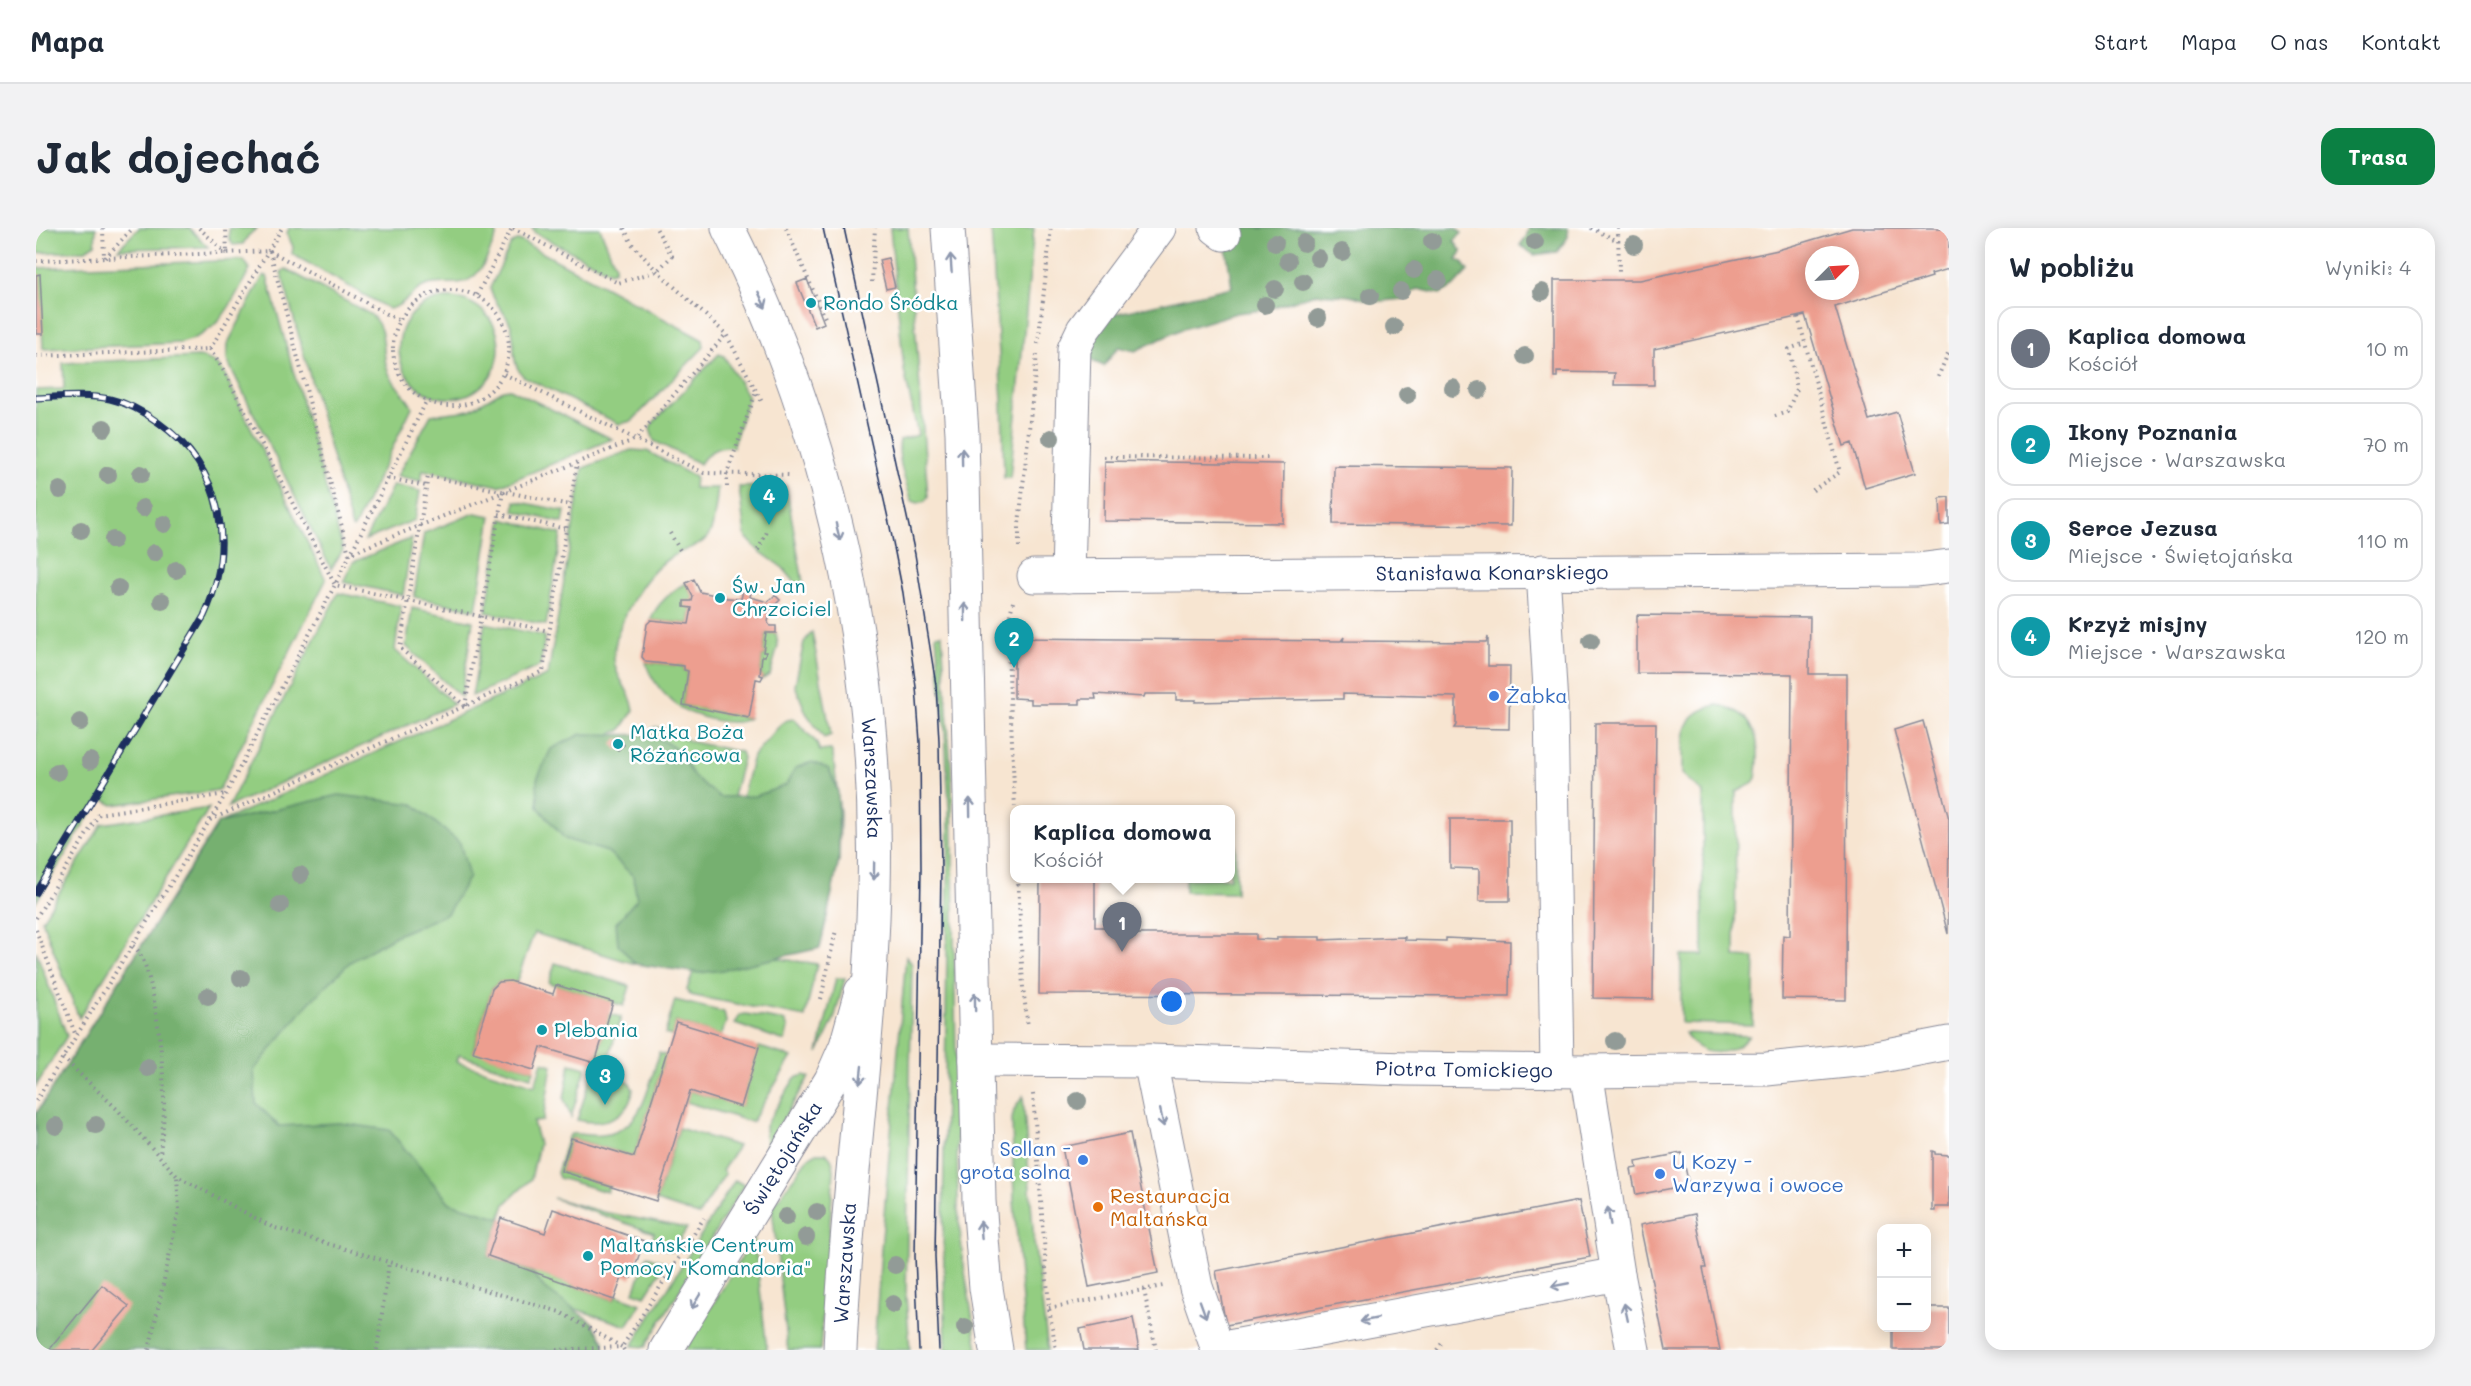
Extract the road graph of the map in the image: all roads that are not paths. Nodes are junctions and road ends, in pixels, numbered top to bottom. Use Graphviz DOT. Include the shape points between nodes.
graph roads {
  1 [pos="728,228"];
  2 [pos="948,228"];
  3 [pos="1159,228"];
  4 [pos="1026,566"];
  5 [pos="1949,566"];
  6 [pos="1543,571"];
  7 [pos="1068,576"];
  8 [pos="871,954"];
  9 [pos="1949,1043"];
  10 [pos="976,1060"];
  11 [pos="1150,1061"];
  12 [pos="1572,1070"];
  13 [pos="1618,1274"];
  14 [pos="1218,1349"];
  15 [pos="666,1350"];
  16 [pos="840,1350"];
  17 [pos="996,1350"];
  18 [pos="1634,1350"];
  1 -- 8 [label="street, Warszawska, one-way" via="791,371 825,475 842,545 873,759"];
  10 -- 2 [label="street, one-way" via="962,433"];
  3 -- 7 [label="street" via="1083,330 1074,349"];
  4 -- 7 [label="street, Stanisława Konarskiego"];
  5 -- 6 [label="street, Stanisława Konarskiego" via="1917,570"];
  6 -- 7 [label="street, Stanisława Konarskiego"];
  6 -- 12 [label="street"];
  8 -- 15 [label="street, Świętojańska, one-way" via="846,1046 831,1080"];
  8 -- 16 [label="street, Warszawska, one-way"];
  9 -- 12 [label="street, Piotra Tomickiego" via="1866,1059 1767,1069"];
  10 -- 11 [label="street, Piotra Tomickiego"];
  17 -- 10 [label="street, one-way" via="981,1229"];
  11 -- 12 [label="street, Piotra Tomickiego"];
  11 -- 14 [label="street, one-way" via="1194,1278"];
  13 -- 12 [label="street, one-way"];
  13 -- 14 [label="street, one-way"];
  18 -- 13 [label="street, one-way"];
}
